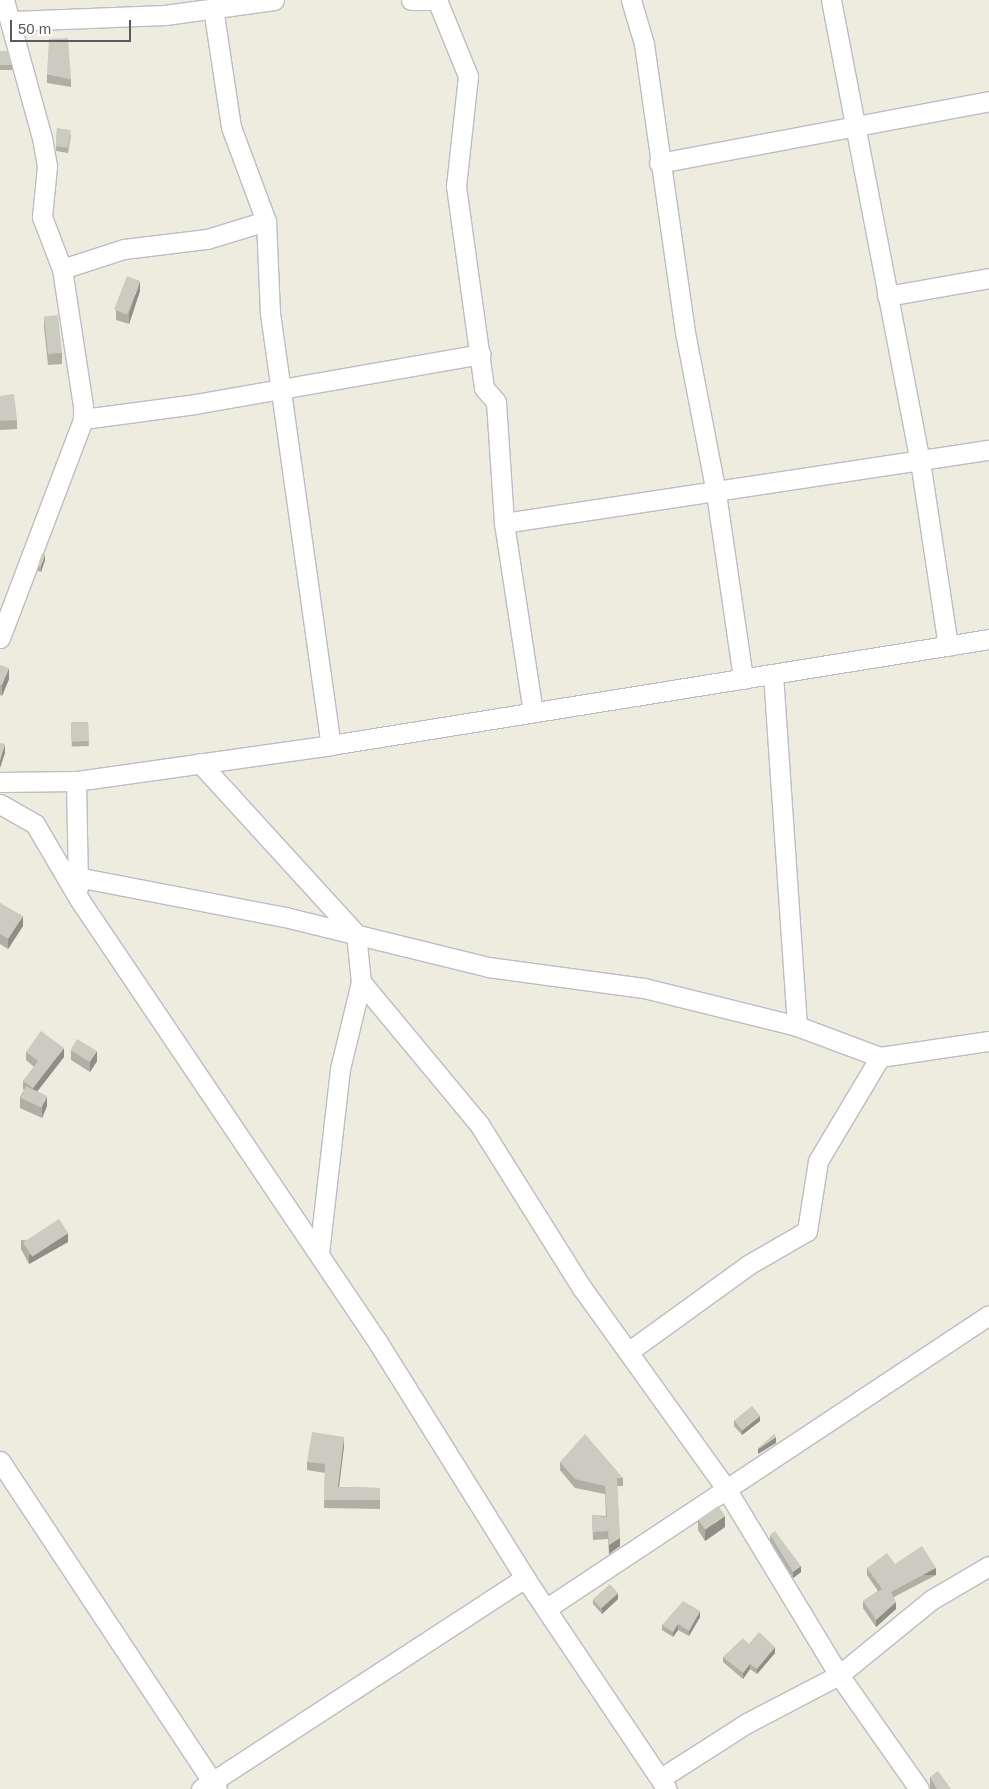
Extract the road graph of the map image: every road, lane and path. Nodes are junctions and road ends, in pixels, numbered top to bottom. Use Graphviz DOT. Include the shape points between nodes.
graph roads {
  1 [pos="4,0"];
  2 [pos="274,0"];
  3 [pos="410,0"];
  4 [pos="631,0"];
  5 [pos="831,0"];
  6 [pos="438,1"];
  7 [pos="213,8"];
  8 [pos="13,21"];
  9 [pos="989,101"];
  10 [pos="856,126"];
  11 [pos="659,163"];
  12 [pos="266,221"];
  13 [pos="62,269"];
  14 [pos="989,278"];
  15 [pos="887,296"];
  16 [pos="481,354"];
  17 [pos="282,389"];
  18 [pos="83,419"];
  19 [pos="989,450"];
  20 [pos="920,461"];
  21 [pos="716,493"];
  22 [pos="504,523"];
  23 [pos="0,638"];
  24 [pos="989,639"];
  25 [pos="948,646"];
  26 [pos="773,674"];
  27 [pos="744,679"];
  28 [pos="532,712"];
  29 [pos="331,746"];
  30 [pos="200,763"];
  31 [pos="76,781"];
  32 [pos="0,782"];
  33 [pos="0,804"];
  34 [pos="77,877"];
  35 [pos="79,899"];
  36 [pos="356,934"];
  37 [pos="361,982"];
  38 [pos="798,1026"];
  39 [pos="989,1041"];
  40 [pos="880,1057"];
  41 [pos="319,1253"];
  42 [pos="989,1315"];
  43 [pos="628,1352"];
  44 [pos="0,1461"];
  45 [pos="725,1487"];
  46 [pos="989,1566"];
  47 [pos="526,1578"];
  48 [pos="547,1608"];
  49 [pos="838,1674"];
  50 [pos="664,1783"];
  51 [pos="210,1786"];
  52 [pos="919,1789"];
  1 -- 8 [label="street"];
  2 -- 7 [label="street"];
  3 -- 6 [label="street"];
  4 -- 11 [label="street" via="644,44"];
  5 -- 10 [label="street"];
  6 -- 16 [label="street" via="468,76 456,186"];
  7 -- 8 [label="street" via="117,18"];
  7 -- 12 [label="street" via="231,126"];
  8 -- 13 [label="street" via="47,166 42,217"];
  9 -- 10 [label="street"];
  10 -- 11 [label="street"];
  10 -- 15 [label="street"];
  11 -- 21 [label="street"];
  12 -- 13 [label="street" via="207,239 124,249"];
  12 -- 17 [label="street" via="270,313"];
  13 -- 18 [label="street"];
  14 -- 15 [label="street"];
  15 -- 20 [label="street"];
  16 -- 17 [label="street"];
  16 -- 22 [label="street" via="484,388 496,402"];
  17 -- 18 [label="street"];
  17 -- 29 [label="street"];
  18 -- 23 [label="street"];
  19 -- 20 [label="street"];
  20 -- 21 [label="street"];
  20 -- 25 [label="street"];
  21 -- 22 [label="street"];
  21 -- 27 [label="street"];
  22 -- 28 [label="street"];
  24 -- 25 [label="street"];
  25 -- 26 [label="street"];
  26 -- 27 [label="street"];
  26 -- 38 [label="street"];
  27 -- 28 [label="street"];
  28 -- 29 [label="street"];
  29 -- 30 [label="street"];
  30 -- 31 [label="street"];
  30 -- 36 [label="street"];
  31 -- 32 [label="street"];
  31 -- 34 [label="street"];
  33 -- 35 [label="street" via="35,824"];
  34 -- 35 [label="street"];
  34 -- 36 [label="street"];
  35 -- 41 [label="street"];
  36 -- 37 [label="street"];
  36 -- 38 [label="street" via="488,966 644,988"];
  37 -- 41 [label="street" via="340,1069"];
  37 -- 43 [label="street" via="479,1124"];
  38 -- 40 [label="street"];
  39 -- 40 [label="street"];
  40 -- 43 [label="street" via="818,1161 807,1231 748,1265"];
  41 -- 47 [label="street"];
  42 -- 45 [label="street" via="924,1355 845,1414"];
  43 -- 45 [label="street"];
  44 -- 51 [label="street"];
  45 -- 48 [label="street"];
  45 -- 49 [label="street"];
  46 -- 49 [label="street" via="931,1600"];
  47 -- 48 [label="street"];
  47 -- 51 [label="street"];
  48 -- 50 [label="street"];
  49 -- 50 [label="street" via="747,1723"];
  49 -- 52 [label="street"];
}
